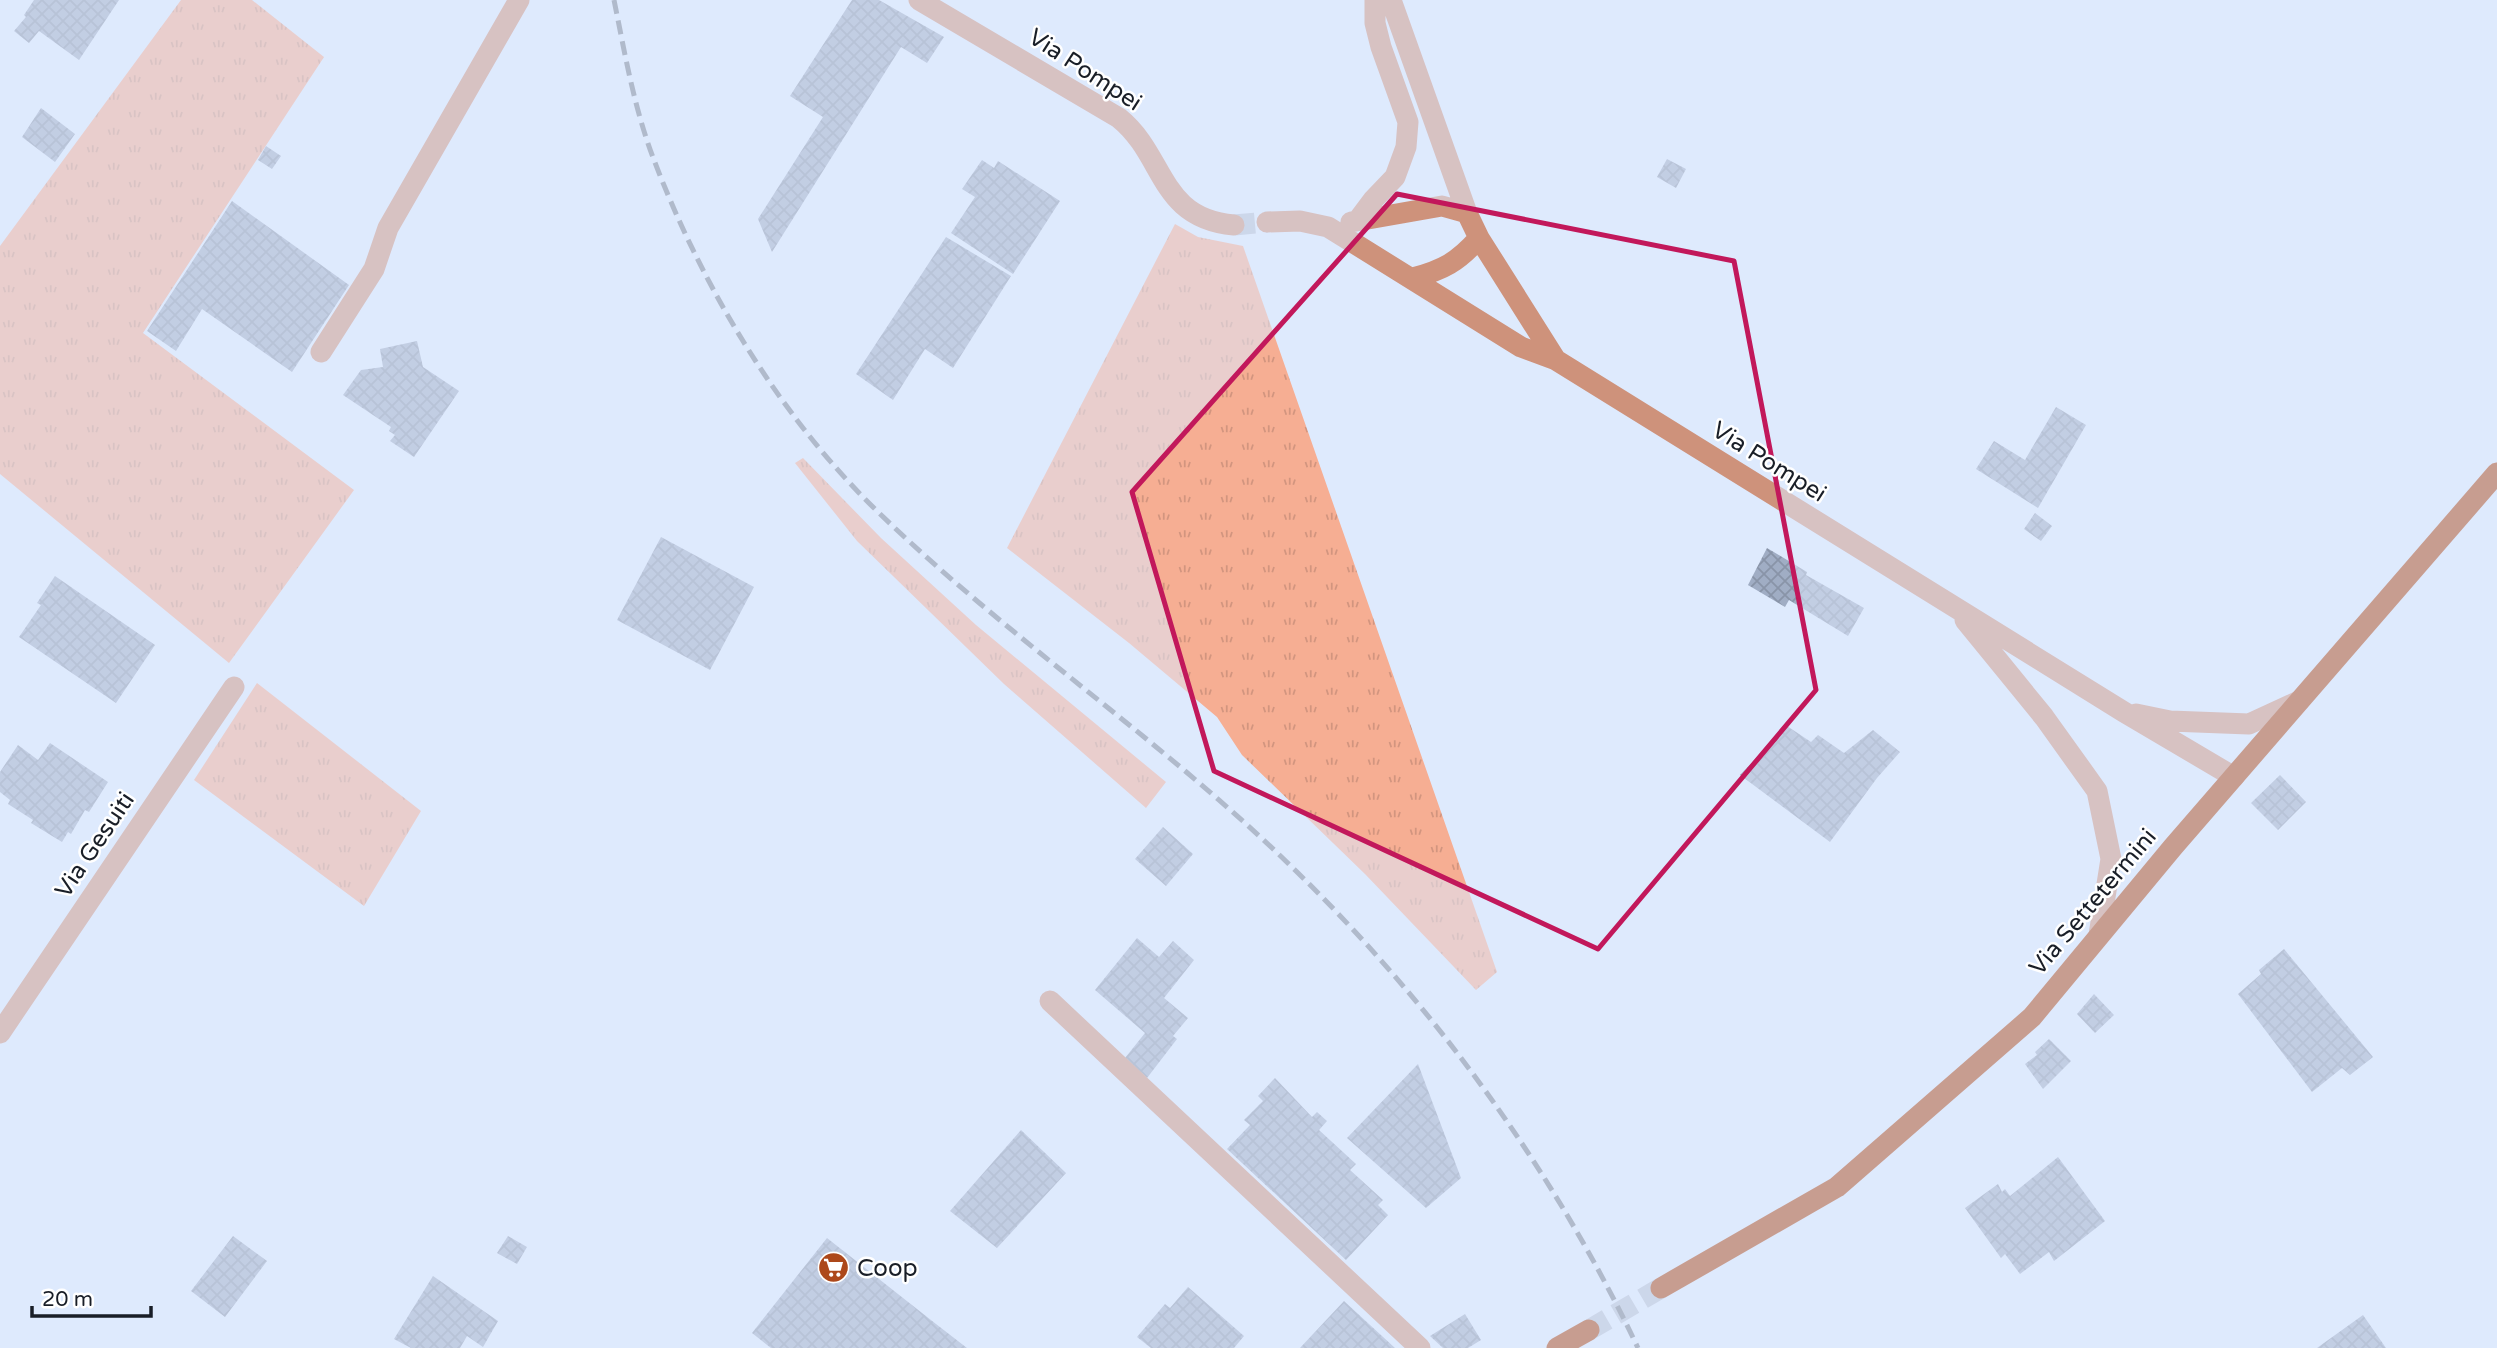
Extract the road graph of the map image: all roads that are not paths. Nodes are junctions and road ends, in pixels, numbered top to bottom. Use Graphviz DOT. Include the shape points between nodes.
graph roads {
  1 [pos="519,0"];
  2 [pos="919,0"];
  3 [pos="1375,0"];
  4 [pos="1391,0"];
  5 [pos="1467,213"];
  6 [pos="1358,220"];
  7 [pos="1267,222"];
  8 [pos="1234,225"];
  9 [pos="1328,227"];
  10 [pos="1479,238"];
  11 [pos="1413,278"];
  12 [pos="321,352"];
  13 [pos="1556,360"];
  14 [pos="2497,473"];
  15 [pos="1955,608"];
  16 [pos="234,687"];
  17 [pos="2299,701"];
  18 [pos="2123,712"];
  19 [pos="2234,777"];
  20 [pos="2099,934"];
  21 [pos="1050,1000"];
  22 [pos="0,1033"];
  23 [pos="1661,1288"];
  24 [pos="1589,1330"];
  25 [pos="1420,1348"];
  26 [pos="1557,1348"];
  1 -- 12 [label="street" via="388,228 373,269"];
  2 -- 8 [label="street, Via Pompei" via="1119,118 1136,135 1181,204 1202,218"];
  3 -- 6 [label="street" via="1381,47 1408,122 1406,146 1395,177"];
  4 -- 5 [label="street"];
  5 -- 6 [label="street" via="1442,206"];
  5 -- 10 [label="street"];
  6 -- 9 [label="street"];
  7 -- 9 [label="street, Via Pompei" via="1300,221"];
  9 -- 11 [label="street, Via Pompei"];
  10 -- 11 [label="street" via="1462,257 1440,271"];
  10 -- 13 [label="street"];
  11 -- 13 [label="street, Via Pompei" via="1521,347"];
  13 -- 15 [label="street, Via Pompei"];
  14 -- 17 [label="main road, Via Settetermini"];
  15 -- 18 [label="street, Via Pompei"];
  15 -- 20 [label="street" via="2097,791 2111,859"];
  16 -- 22 [label="street, Via Gesuiti"];
  17 -- 18 [label="street" via="2249,724 2170,720"];
  17 -- 19 [label="main road, Via Settetermini"];
  18 -- 19 [label="street, Via Pompei"];
  19 -- 20 [label="main road, Via Settetermini"];
  20 -- 23 [label="main road, Via Settetermini" via="2032,1017 1837,1187"];
  21 -- 25 [label="street"];
  24 -- 26 [label="main road"];
}
